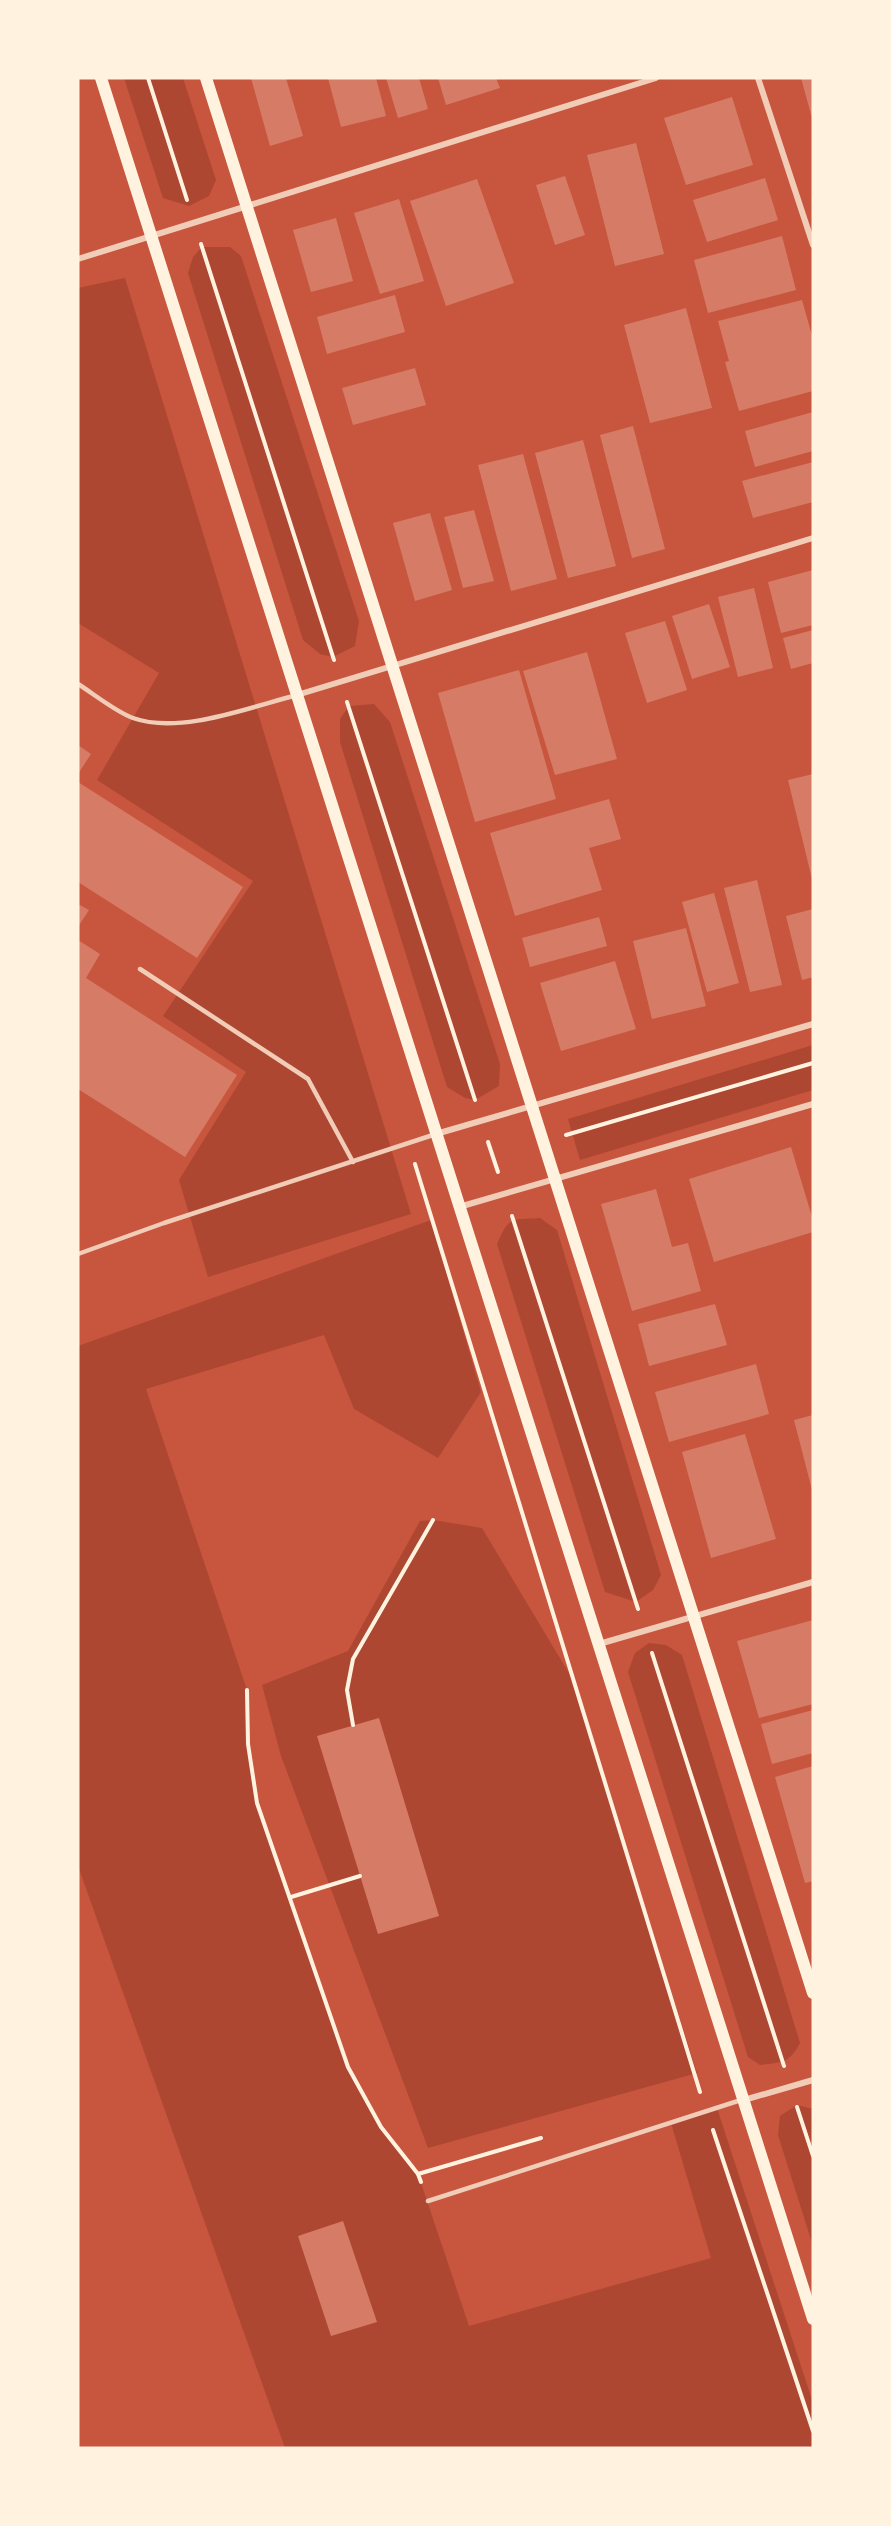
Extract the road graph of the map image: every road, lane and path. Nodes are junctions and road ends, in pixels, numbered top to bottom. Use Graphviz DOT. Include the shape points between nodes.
graph roads {
  1 [pos="101,78"];
  2 [pos="206,78"];
  3 [pos="656,78"];
  4 [pos="758,78"];
  5 [pos="248,207"];
  6 [pos="152,237"];
  7 [pos="813,245"];
  8 [pos="78,259"];
  9 [pos="813,538"];
  10 [pos="393,666"];
  11 [pos="78,684"];
  12 [pos="297,695"];
  13 [pos="140,969"];
  14 [pos="813,1024"];
  15 [pos="813,1063"];
  16 [pos="813,1104"];
  17 [pos="533,1106"];
  18 [pos="436,1134"];
  19 [pos="544,1142"];
  20 [pos="409,1143"];
  21 [pos="353,1162"];
  22 [pos="556,1179"];
  23 [pos="458,1207"];
  24 [pos="78,1254"];
  25 [pos="433,1520"];
  26 [pos="813,1582"];
  27 [pos="694,1617"];
  28 [pos="598,1644"];
  29 [pos="247,1690"];
  30 [pos="353,1725"];
  31 [pos="360,1876"];
  32 [pos="291,1897"];
  33 [pos="813,1993"];
  34 [pos="813,2080"];
  35 [pos="744,2100"];
  36 [pos="707,2111"];
  37 [pos="428,2201"];
  38 [pos="813,2319"];
  39 [pos="813,2431"];
  1 -- 6 [label="main road"];
  2 -- 5 [label="main road"];
  3 -- 5 [label="street"];
  4 -- 7 [label="street"];
  5 -- 6 [label="street"];
  5 -- 10 [label="main road"];
  6 -- 8 [label="street"];
  6 -- 12 [label="main road"];
  9 -- 10 [label="street"];
  10 -- 12 [label="street"];
  10 -- 17 [label="main road"];
  11 -- 12 [label="lane" via="132,718 158,722 187,722"];
  12 -- 18 [label="main road"];
  13 -- 21 [label="lane" via="309,1079"];
  14 -- 17 [label="street"];
  15 -- 19 [label="path"];
  16 -- 22 [label="street"];
  17 -- 18 [label="street"];
  17 -- 19 [label="main road"];
  18 -- 20 [label="lane"];
  18 -- 23 [label="main road"];
  19 -- 22 [label="main road"];
  20 -- 21 [label="lane"];
  20 -- 36 [label="path"];
  21 -- 24 [label="lane"];
  22 -- 23 [label="street"];
  22 -- 27 [label="main road"];
  23 -- 28 [label="main road"];
  25 -- 30 [label="path" via="353,1659 347,1690"];
  26 -- 27 [label="street"];
  27 -- 28 [label="street"];
  27 -- 33 [label="main road"];
  28 -- 35 [label="main road"];
  29 -- 32 [label="path" via="248,1744 257,1803"];
  31 -- 32 [label="path"];
  32 -- 37 [label="path" via="348,2067 381,2127 417,2174"];
  34 -- 35 [label="street"];
  35 -- 36 [label="lane"];
  35 -- 38 [label="main road"];
  36 -- 37 [label="lane"];
  36 -- 39 [label="path"];
}
